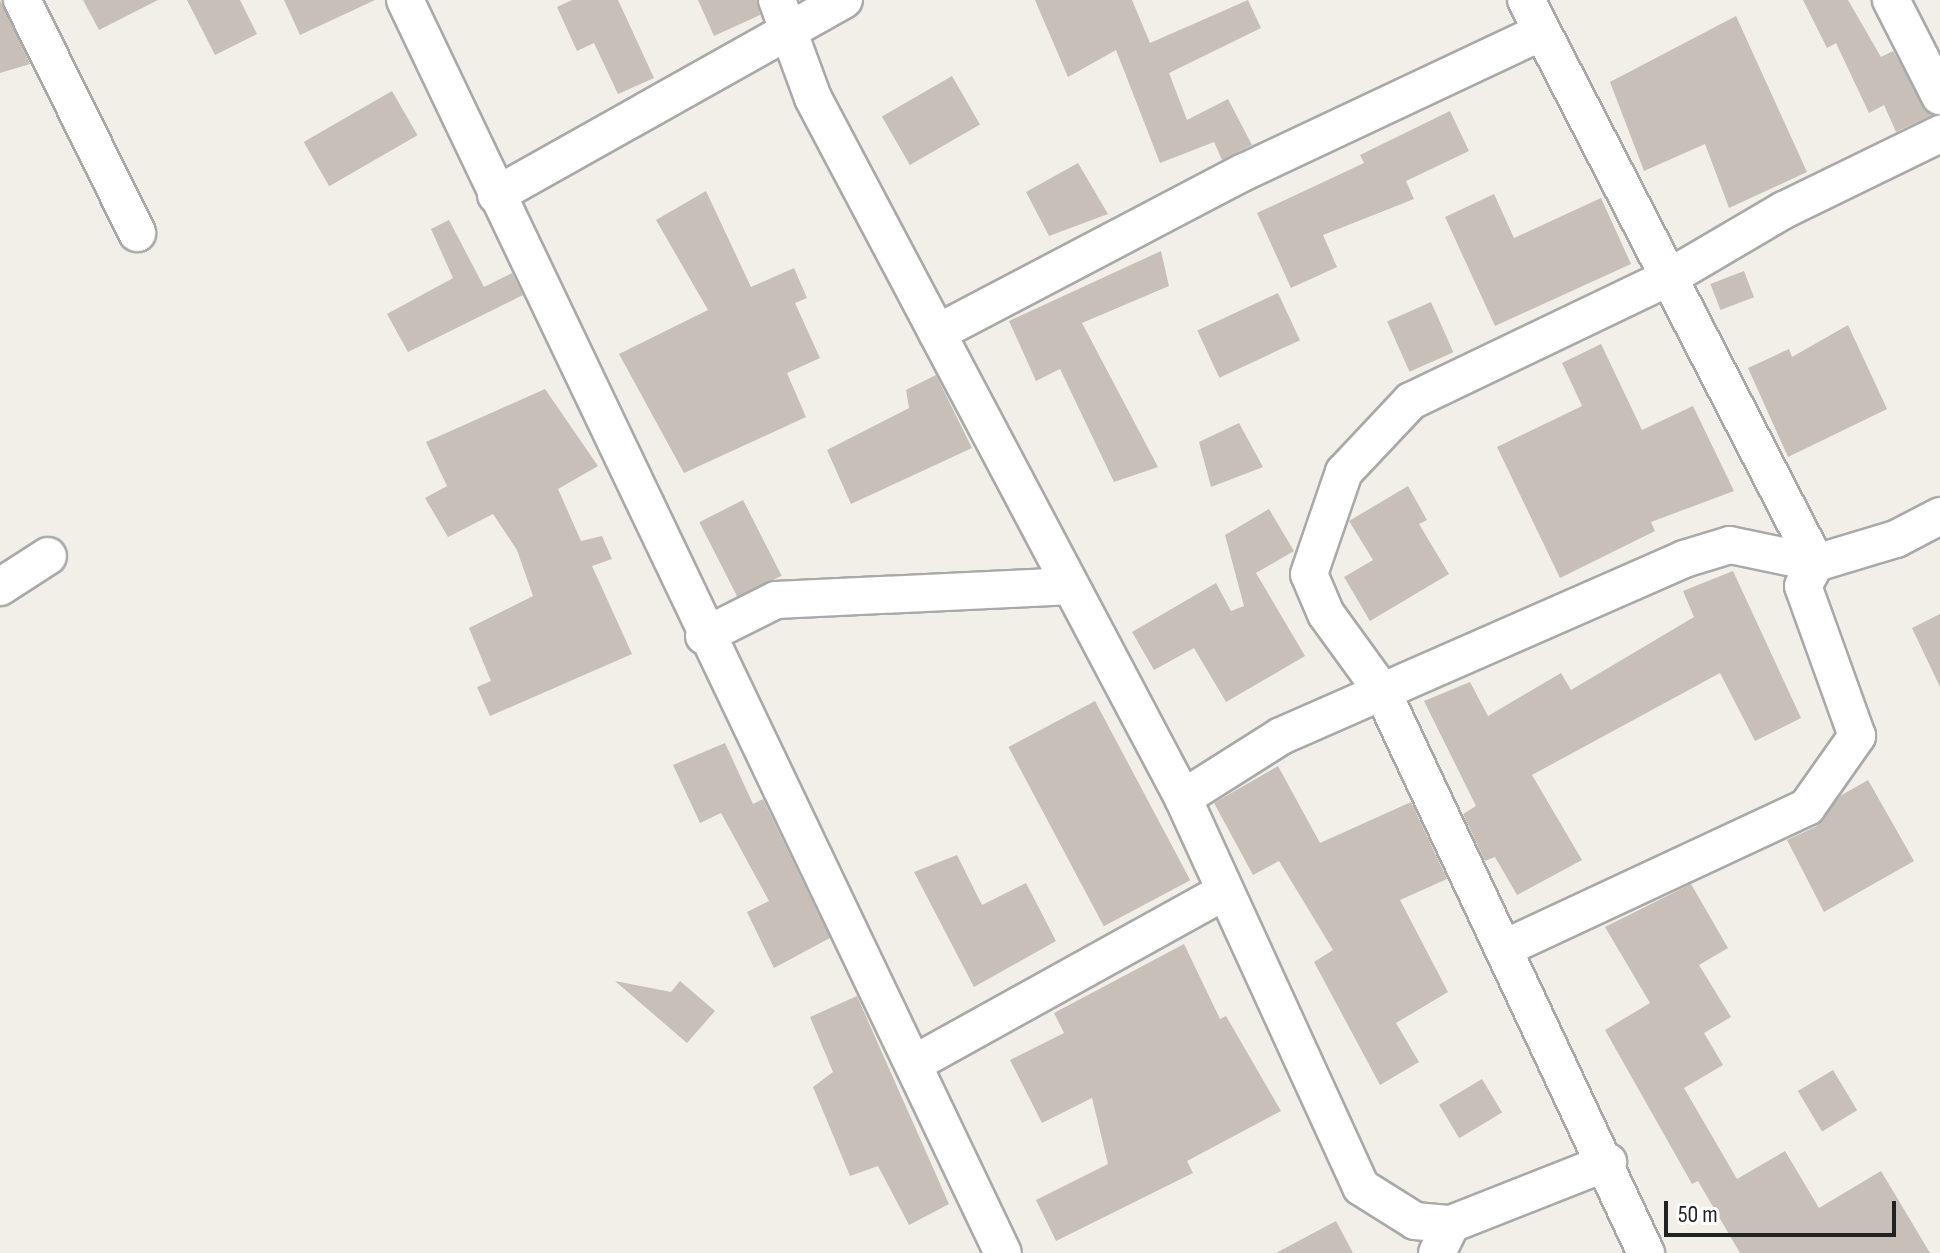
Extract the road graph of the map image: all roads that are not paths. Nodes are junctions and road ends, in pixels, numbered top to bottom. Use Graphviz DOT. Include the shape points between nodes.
graph roads {
  1 [pos="22,0"];
  2 [pos="405,0"];
  3 [pos="844,0"];
  4 [pos="1526,0"];
  5 [pos="1891,0"];
  6 [pos="783,13"];
  7 [pos="1541,32"];
  8 [pos="1940,96"];
  9 [pos="1940,134"];
  10 [pos="496,195"];
  11 [pos="137,233"];
  12 [pos="1668,278"];
  13 [pos="937,333"];
  14 [pos="1940,516"];
  15 [pos="48,556"];
  16 [pos="1816,563"];
  17 [pos="1068,586"];
  18 [pos="0,587"];
  19 [pos="704,636"];
  20 [pos="1382,691"];
  21 [pos="1183,798"];
  22 [pos="1224,892"];
  23 [pos="1507,947"];
  24 [pos="915,1063"];
  25 [pos="1608,1162"];
  26 [pos="1444,1238"];
  27 [pos="1003,1253"];
  28 [pos="1646,1253"];
  1 -- 11 [label="street"];
  2 -- 10 [label="street"];
  3 -- 6 [label="street"];
  4 -- 7 [label="street"];
  5 -- 8 [label="street"];
  6 -- 10 [label="street"];
  6 -- 13 [label="street" via="813,98"];
  7 -- 12 [label="street"];
  7 -- 13 [label="street" via="1244,172"];
  9 -- 12 [label="street" via="1784,210"];
  10 -- 19 [label="street"];
  12 -- 16 [label="street"];
  12 -- 20 [label="street" via="1411,401 1344,472 1309,574 1326,614"];
  13 -- 17 [label="street"];
  14 -- 16 [label="street" via="1896,539"];
  15 -- 18 [label="street"];
  16 -- 20 [label="street" via="1730,545"];
  16 -- 23 [label="street" via="1803,586 1857,736 1829,784 1795,813"];
  17 -- 19 [label="street" via="776,600"];
  17 -- 21 [label="street"];
  19 -- 24 [label="street"];
  20 -- 21 [label="street" via="1281,736"];
  20 -- 23 [label="street"];
  21 -- 22 [label="street"];
  22 -- 24 [label="street"];
  22 -- 26 [label="street" via="1361,1187"];
  23 -- 25 [label="street"];
  24 -- 27 [label="street"];
  25 -- 26 [label="street"];
  25 -- 28 [label="street"];
}
